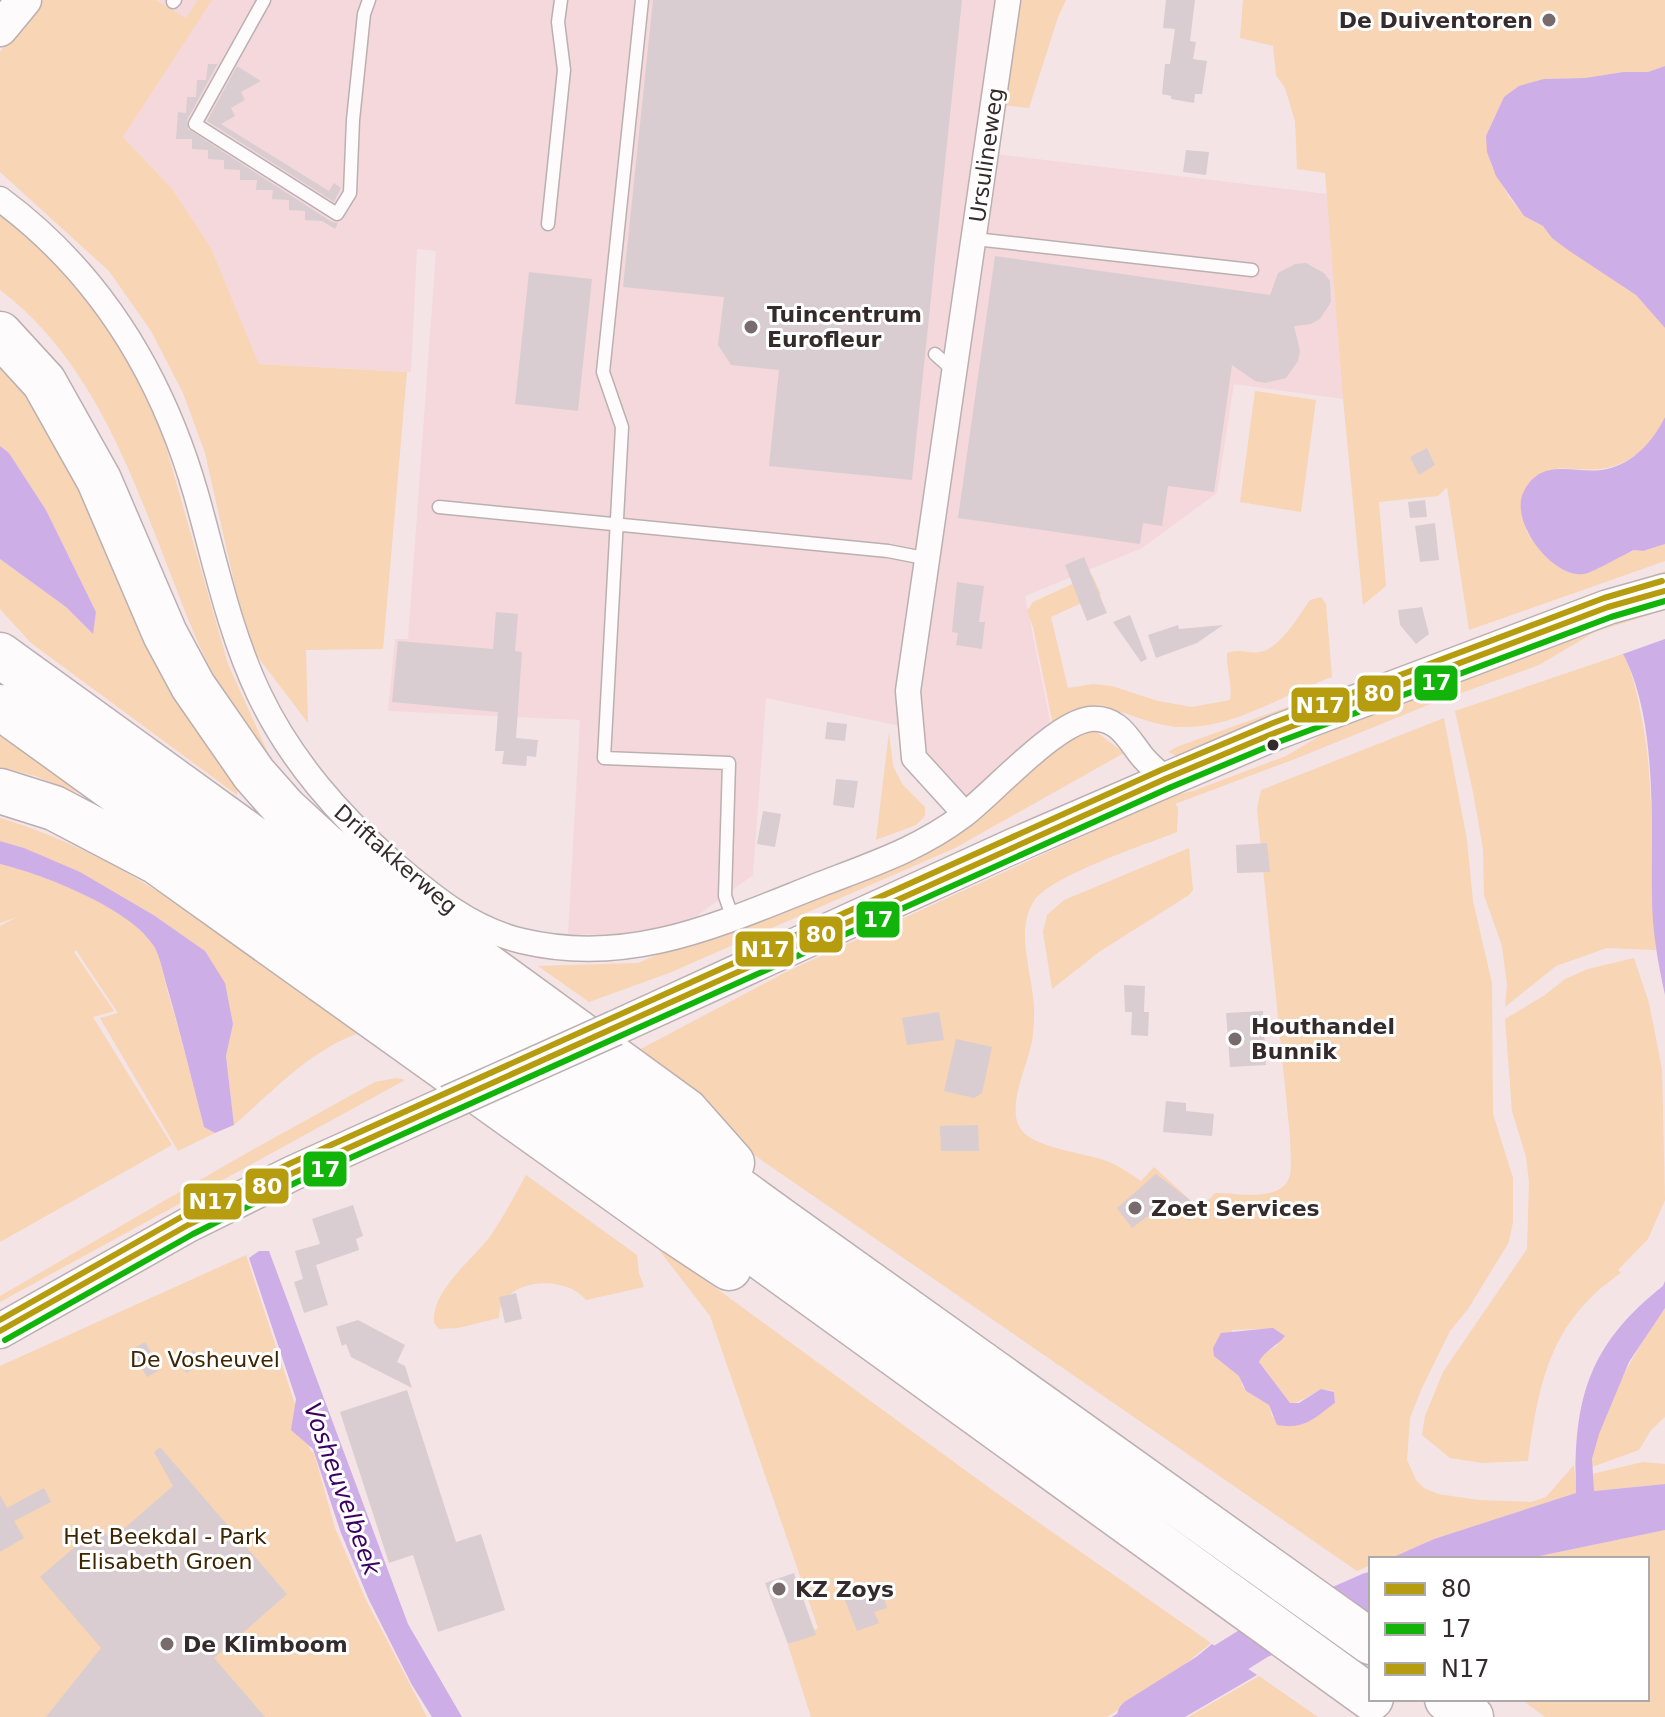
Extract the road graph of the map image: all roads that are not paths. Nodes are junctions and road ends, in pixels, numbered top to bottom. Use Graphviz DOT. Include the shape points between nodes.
graph roads {
  1 [pos="24,0"];
  2 [pos="264,0"];
  3 [pos="369,0"];
  4 [pos="561,0"];
  5 [pos="642,0"];
  6 [pos="1008,0"];
  7 [pos="0,29"];
  8 [pos="0,199"];
  9 [pos="548,224"];
  10 [pos="975,239"];
  11 [pos="1252,270"];
  12 [pos="0,334"];
  13 [pos="935,354"];
  14 [pos="955,372"];
  15 [pos="439,507"];
  16 [pos="616,525"];
  17 [pos="929,559"];
  18 [pos="1665,591"];
  19 [pos="2,654"];
  20 [pos="0,707"];
  21 [pos="1165,779"];
  22 [pos="0,791"];
  23 [pos="965,814"];
  24 [pos="733,919"];
  25 [pos="783,1222"];
  26 [pos="0,1331"];
  27 [pos="885,1345"];
  28 [pos="1362,1635"];
  29 [pos="1369,1696"];
  30 [pos="1376,1701"];
  31 [pos="1450,1701"];
  32 [pos="1398,1717"];
  33 [pos="1471,1717"];
  1 -- 7 [label="main road"];
  2 -- 3 [label="lane" via="195,124 337,214 350,193 353,120"];
  4 -- 9 [label="lane" via="564,70"];
  5 -- 16 [label="lane" via="603,372 622,427"];
  6 -- 10 [label="street, Ursulineweg"];
  8 -- 24 [label="street, Driftakkerweg" via="77,268 138,351 184,454 231,622 255,684 284,740 354,827 470,923 523,942 620,949 676,939"];
  10 -- 11 [label="lane"];
  10 -- 14 [label="street, Ursulineweg"];
  12 -- 25 [label="highway" via="44,382 99,480 165,634 193,686 254,774 324,845 686,1111"];
  13 -- 14 [label="lane"];
  14 -- 17 [label="street, Ursulineweg"];
  15 -- 16 [label="lane"];
  16 -- 17 [label="lane"];
  16 -- 24 [label="lane" via="604,758 729,763 725,896"];
  17 -- 23 [label="street, Ursulineweg" via="908,691 914,758"];
  18 -- 21 [label="main road" via="1608,607"];
  19 -- 25 [label="highway"];
  20 -- 27 [label="highway"];
  21 -- 23 [label="street, Driftakkerweg" via="1123,730 1090,719 1063,729"];
  21 -- 26 [label="main road, bridge" via="293,1173 188,1225"];
  22 -- 27 [label="highway" via="54,808 157,862 676,1233 781,1302"];
  23 -- 24 [label="street, Driftakkerweg" via="922,844"];
  25 -- 28 [label="highway"];
  27 -- 29 [label="highway"];
  30 -- 32 [label="highway"];
  31 -- 33 [label="highway"];
}
